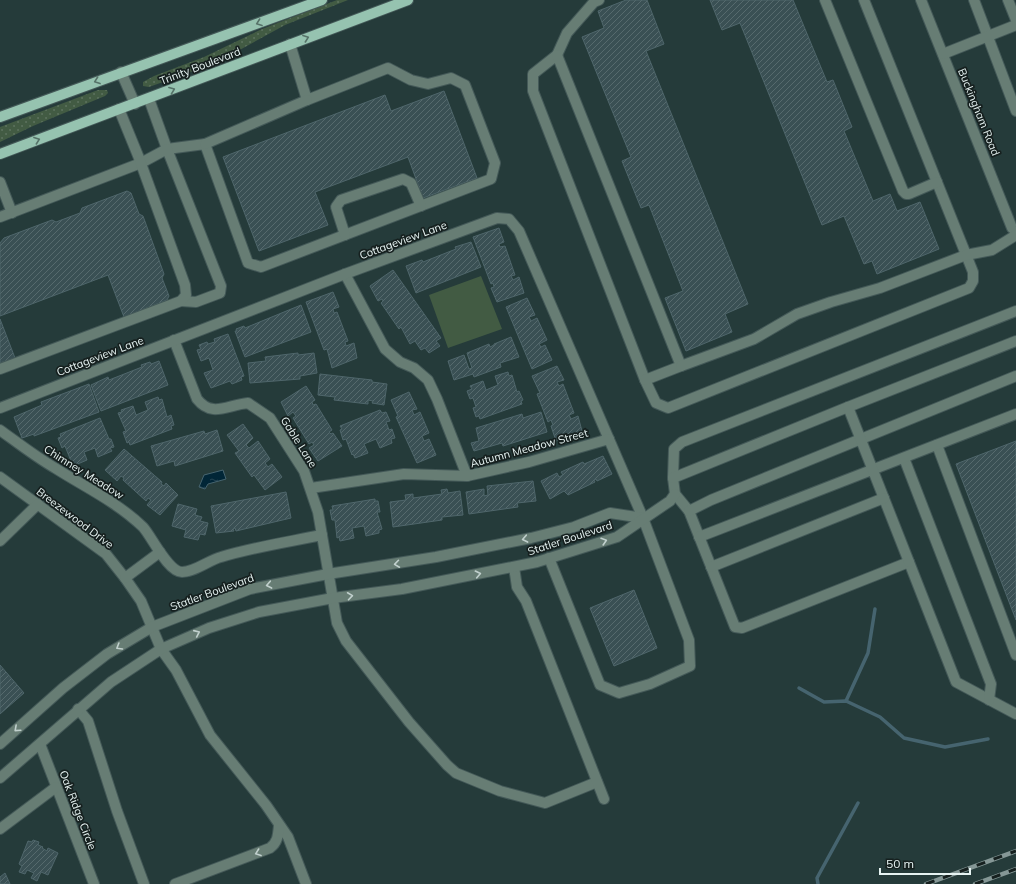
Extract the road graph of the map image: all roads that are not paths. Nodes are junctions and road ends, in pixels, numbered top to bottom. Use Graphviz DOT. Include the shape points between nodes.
graph roads {
  1 [pos="322,0"];
  2 [pos="408,0"];
  3 [pos="599,0"];
  4 [pos="825,0"];
  5 [pos="864,0"];
  6 [pos="921,0"];
  7 [pos="974,0"];
  8 [pos="1008,0"];
  9 [pos="1016,20"];
  10 [pos="1016,25"];
  11 [pos="987,36"];
  12 [pos="290,44"];
  13 [pos="557,54"];
  14 [pos="943,54"];
  15 [pos="121,72"];
  16 [pos="149,99"];
  17 [pos="307,100"];
  18 [pos="135,104"];
  19 [pos="119,110"];
  20 [pos="1016,111"];
  21 [pos="0,117"];
  22 [pos="205,144"];
  23 [pos="167,150"];
  24 [pos="0,154"];
  25 [pos="141,163"];
  26 [pos="0,182"];
  27 [pos="937,182"];
  28 [pos="421,206"];
  29 [pos="12,213"];
  30 [pos="0,217"];
  31 [pos="1016,231"];
  32 [pos="345,235"];
  33 [pos="1016,235"];
  34 [pos="966,255"];
  35 [pos="346,274"];
  36 [pos="180,301"];
  37 [pos="1016,311"];
  38 [pos="174,340"];
  39 [pos="1016,341"];
  40 [pos="681,366"];
  41 [pos="0,369"];
  42 [pos="1016,376"];
  43 [pos="645,380"];
  44 [pos="848,407"];
  45 [pos="0,408"];
  46 [pos="1016,414"];
  47 [pos="0,430"];
  48 [pos="860,438"];
  49 [pos="609,439"];
  50 [pos="937,445"];
  51 [pos="904,458"];
  52 [pos="872,470"];
  53 [pos="467,476"];
  54 [pos="0,478"];
  55 [pos="673,478"];
  56 [pos="311,488"];
  57 [pos="674,494"];
  58 [pos="884,498"];
  59 [pos="38,504"];
  60 [pos="689,511"];
  61 [pos="643,518"];
  62 [pos="0,526"];
  63 [pos="8,533"];
  64 [pos="322,535"];
  65 [pos="699,537"];
  66 [pos="0,541"];
  67 [pos="160,552"];
  68 [pos="549,558"];
  69 [pos="909,562"];
  70 [pos="514,567"];
  71 [pos="711,568"];
  72 [pos="328,574"];
  73 [pos="125,578"];
  74 [pos="333,598"];
  75 [pos="152,627"];
  76 [pos="161,649"];
  77 [pos="1016,655"];
  78 [pos="989,700"];
  79 [pos="78,709"];
  80 [pos="1016,714"];
  81 [pos="0,744"];
  82 [pos="40,744"];
  83 [pos="0,778"];
  84 [pos="597,782"];
  85 [pos="56,787"];
  86 [pos="604,799"];
  87 [pos="279,826"];
  88 [pos="0,829"];
  89 [pos="94,884"];
  90 [pos="144,884"];
  91 [pos="175,884"];
  92 [pos="306,884"];
  1 -- 15 [label="main road, Trinity Boulevard, one-way"];
  12 -- 2 [label="main road, Trinity Boulevard, one-way"];
  3 -- 13 [label="street" via="594,2 567,33"];
  4 -- 27 [label="street" via="903,191 909,194"];
  5 -- 27 [label="street"];
  6 -- 14 [label="street, Buckingham Road"];
  7 -- 11 [label="street"];
  8 -- 9 [label="street"];
  10 -- 11 [label="street"];
  11 -- 14 [label="street"];
  11 -- 20 [label="street"];
  16 -- 12 [label="main road, Trinity Boulevard, one-way"];
  12 -- 17 [label="street"];
  13 -- 40 [label="street"];
  13 -- 43 [label="street" via="533,74 533,90"];
  14 -- 31 [label="street, Buckingham Road" via="1012,228"];
  15 -- 18 [label="street"];
  15 -- 21 [label="main road, Trinity Boulevard, one-way"];
  16 -- 18 [label="main road, Trinity Boulevard"];
  16 -- 23 [label="street"];
  17 -- 22 [label="street"];
  17 -- 28 [label="street" via="388,68 411,80 428,84 451,78 465,85 495,163 491,179"];
  18 -- 19 [label="main road, Trinity Boulevard"];
  24 -- 19 [label="main road, Trinity Boulevard, one-way"];
  19 -- 25 [label="street"];
  22 -- 23 [label="street"];
  22 -- 32 [label="street" via="248,263 261,267"];
  23 -- 25 [label="street"];
  23 -- 36 [label="street" via="221,286 220,293 196,302"];
  25 -- 29 [label="street"];
  25 -- 36 [label="street" via="186,285 186,295"];
  26 -- 29 [label="street"];
  27 -- 34 [label="street"];
  28 -- 32 [label="street"];
  28 -- 32 [label="street" via="411,183 403,179 341,200 336,207"];
  29 -- 30 [label="street"];
  33 -- 34 [label="street" via="992,250"];
  34 -- 40 [label="street" via="880,288 797,314 754,339"];
  34 -- 43 [label="street" via="973,272 973,281 969,288 668,408 656,403"];
  35 -- 38 [label="street, Cottageview Lane"];
  35 -- 49 [label="street, Cottageview Lane" via="497,218 509,219 519,231"];
  35 -- 53 [label="street" via="385,349 428,380"];
  36 -- 41 [label="street"];
  37 -- 55 [label="street" via="682,442 674,449"];
  38 -- 45 [label="street, Cottageview Lane"];
  38 -- 56 [label="street, Gable Lane" via="197,399 203,407 210,410 248,403 260,410 270,418 284,437"];
  39 -- 44 [label="street"];
  40 -- 43 [label="street"];
  42 -- 48 [label="street"];
  44 -- 48 [label="street"];
  44 -- 55 [label="street"];
  46 -- 50 [label="street"];
  47 -- 67 [label="street, Chimney Meadow" via="123,510 144,528"];
  48 -- 52 [label="street"];
  48 -- 60 [label="street"];
  49 -- 53 [label="street, Autumn Meadow Street" via="529,462"];
  49 -- 61 [label="street, Cottageview Lane"];
  50 -- 51 [label="street"];
  50 -- 77 [label="street"];
  51 -- 52 [label="street"];
  51 -- 78 [label="street" via="991,684"];
  52 -- 58 [label="street"];
  52 -- 65 [label="street"];
  53 -- 56 [label="street, Autumn Meadow Street" via="404,474"];
  54 -- 59 [label="street, Breezewood Drive"];
  55 -- 57 [label="street"];
  56 -- 64 [label="street, Gable Lane"];
  57 -- 60 [label="street"];
  57 -- 61 [label="street" via="670,501"];
  58 -- 69 [label="street"];
  58 -- 71 [label="street"];
  59 -- 63 [label="street"];
  59 -- 73 [label="street, Breezewood Drive" via="106,554"];
  60 -- 65 [label="street"];
  68 -- 61 [label="street, Statler Boulevard, one-way" via="617,537"];
  61 -- 68 [label="street, Cottageview Lane" via="689,640 690,666 650,684 620,693 600,685"];
  61 -- 72 [label="street, Statler Boulevard, one-way" via="610,513 574,527 531,538 413,561"];
  62 -- 63 [label="street"];
  63 -- 66 [label="street"];
  64 -- 67 [label="street, Chimney Meadow" via="254,547 181,572 173,568"];
  64 -- 72 [label="street, Gable Lane"];
  65 -- 71 [label="street"];
  67 -- 73 [label="street"];
  68 -- 70 [label="street, Statler Boulevard"];
  69 -- 71 [label="street" via="742,628 735,626 731,620"];
  69 -- 78 [label="street" via="956,682"];
  74 -- 70 [label="street, Statler Boulevard, one-way"];
  70 -- 84 [label="street" via="517,587 526,601"];
  72 -- 74 [label="street, Gable Lane"];
  72 -- 75 [label="street, Statler Boulevard, one-way" via="250,589"];
  73 -- 75 [label="street, Breezewood Drive" via="141,601"];
  76 -- 74 [label="street, Statler Boulevard, one-way" via="209,628 259,612"];
  74 -- 84 [label="street, Gable Lane" via="337,622 346,641 409,722 456,773 500,791 545,803"];
  75 -- 76 [label="street, Breezewood Drive"];
  75 -- 81 [label="street, Statler Boulevard, one-way" via="107,654 63,688"];
  76 -- 79 [label="street, Statler Boulevard" via="111,682"];
  76 -- 87 [label="street, Breezewood Drive" via="176,670 210,735 266,805"];
  78 -- 80 [label="street"];
  79 -- 82 [label="street, Statler Boulevard"];
  79 -- 90 [label="street" via="88,722"];
  82 -- 83 [label="street, Statler Boulevard"];
  82 -- 85 [label="street, Oak Ridge Circle"];
  84 -- 86 [label="street"];
  85 -- 88 [label="street"];
  85 -- 89 [label="street, Oak Ridge Circle"];
  87 -- 91 [label="street, one-way" via="278,839 270,848"];
  87 -- 92 [label="street, Breezewood Drive" via="292,845"];
}
